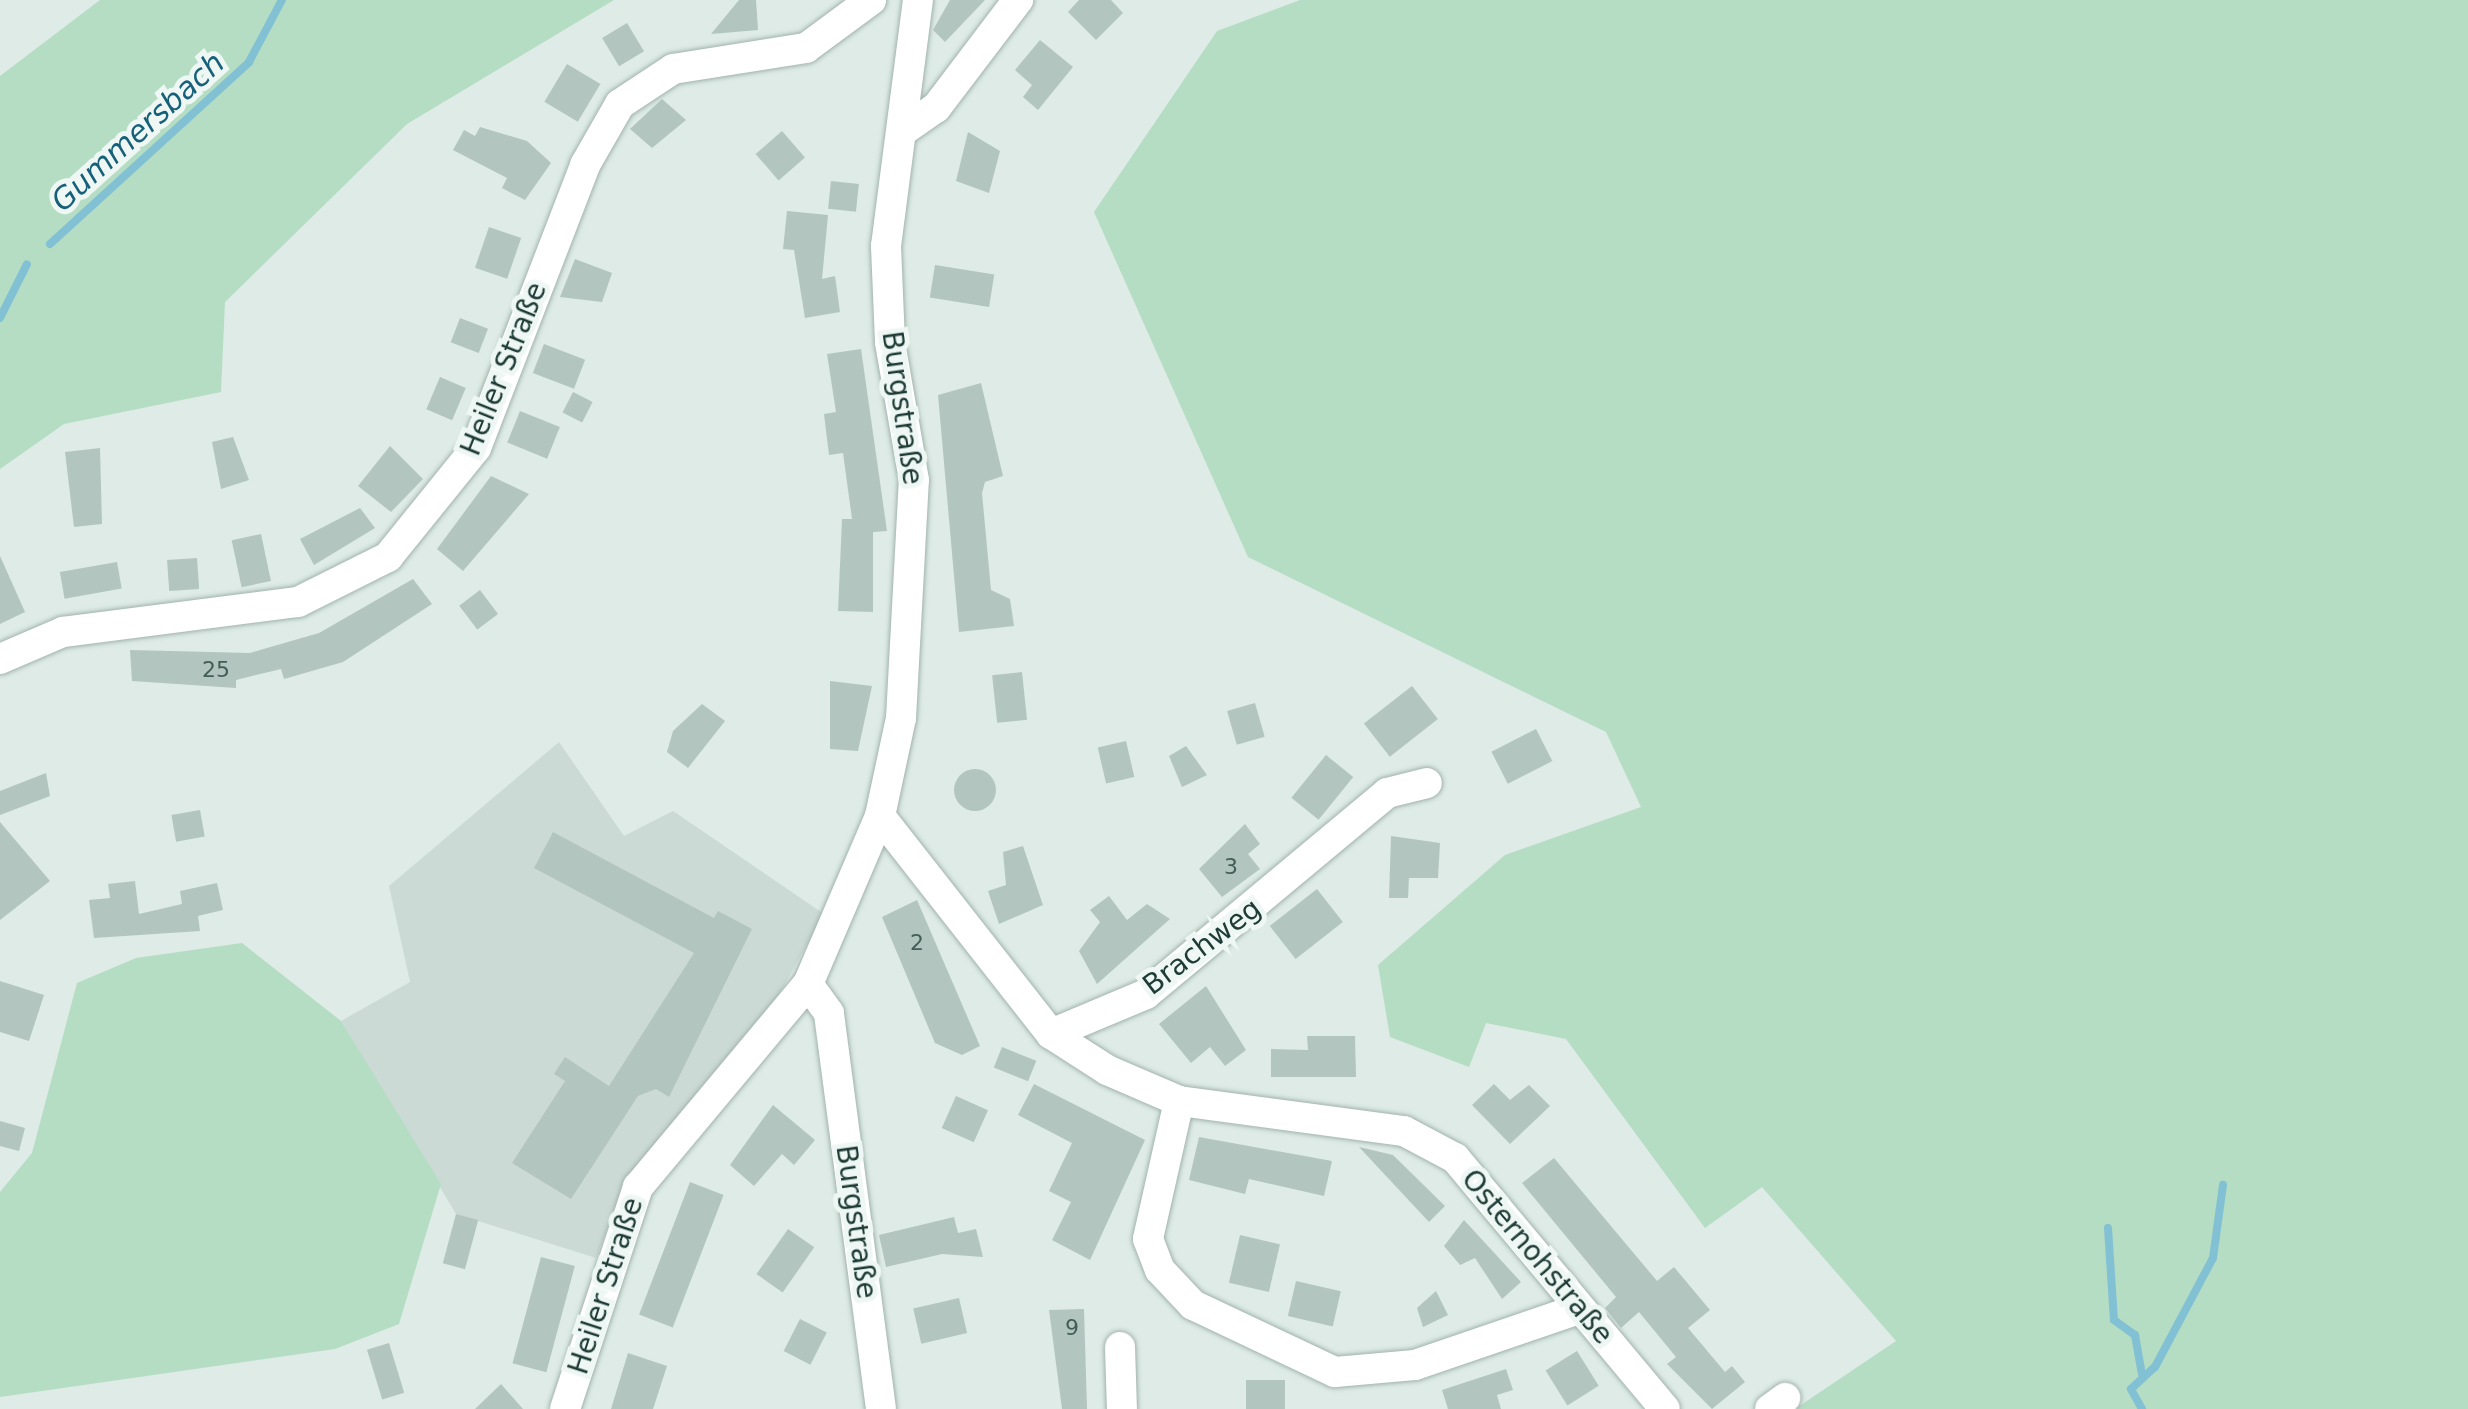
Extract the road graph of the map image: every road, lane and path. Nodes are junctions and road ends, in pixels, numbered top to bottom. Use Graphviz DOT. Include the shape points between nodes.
graph roads {
  1 [pos="872,0"];
  2 [pos="918,0"];
  3 [pos="1018,0"];
  4 [pos="904,130"];
  5 [pos="0,659"];
  6 [pos="1427,783"];
  7 [pos="880,816"];
  8 [pos="808,984"];
  9 [pos="1051,1034"];
  10 [pos="1179,1101"];
  11 [pos="1579,1308"];
  12 [pos="1120,1347"];
  13 [pos="565,1409"];
  14 [pos="881,1409"];
  15 [pos="1122,1409"];
  16 [pos="1665,1409"];
  1 -- 5 [label="street, Heiler Straße" via="806,48 673,69 620,104 585,165 476,448 388,557 298,602 63,632"];
  2 -- 4 [label="street, Burgstraße"];
  3 -- 4 [label="street" via="936,108"];
  4 -- 7 [label="street, Burgstraße" via="886,246 916,568 902,718"];
  6 -- 9 [label="street, Brachweg" via="1388,792 1146,994"];
  7 -- 8 [label="street, Burgstraße"];
  7 -- 9 [label="street"];
  8 -- 13 [label="street, Heiler Straße" via="638,1188"];
  8 -- 14 [label="street, Burgstraße" via="829,1013"];
  9 -- 10 [label="street, Osternohstraße"];
  10 -- 11 [label="street, Osternohstraße" via="1341,1116 1404,1131 1455,1158"];
  10 -- 11 [label="street" via="1148,1239 1160,1270 1193,1305 1335,1372 1415,1365"];
  11 -- 16 [label="street, Osternohstraße"];
  12 -- 15 [label="street"];
}
